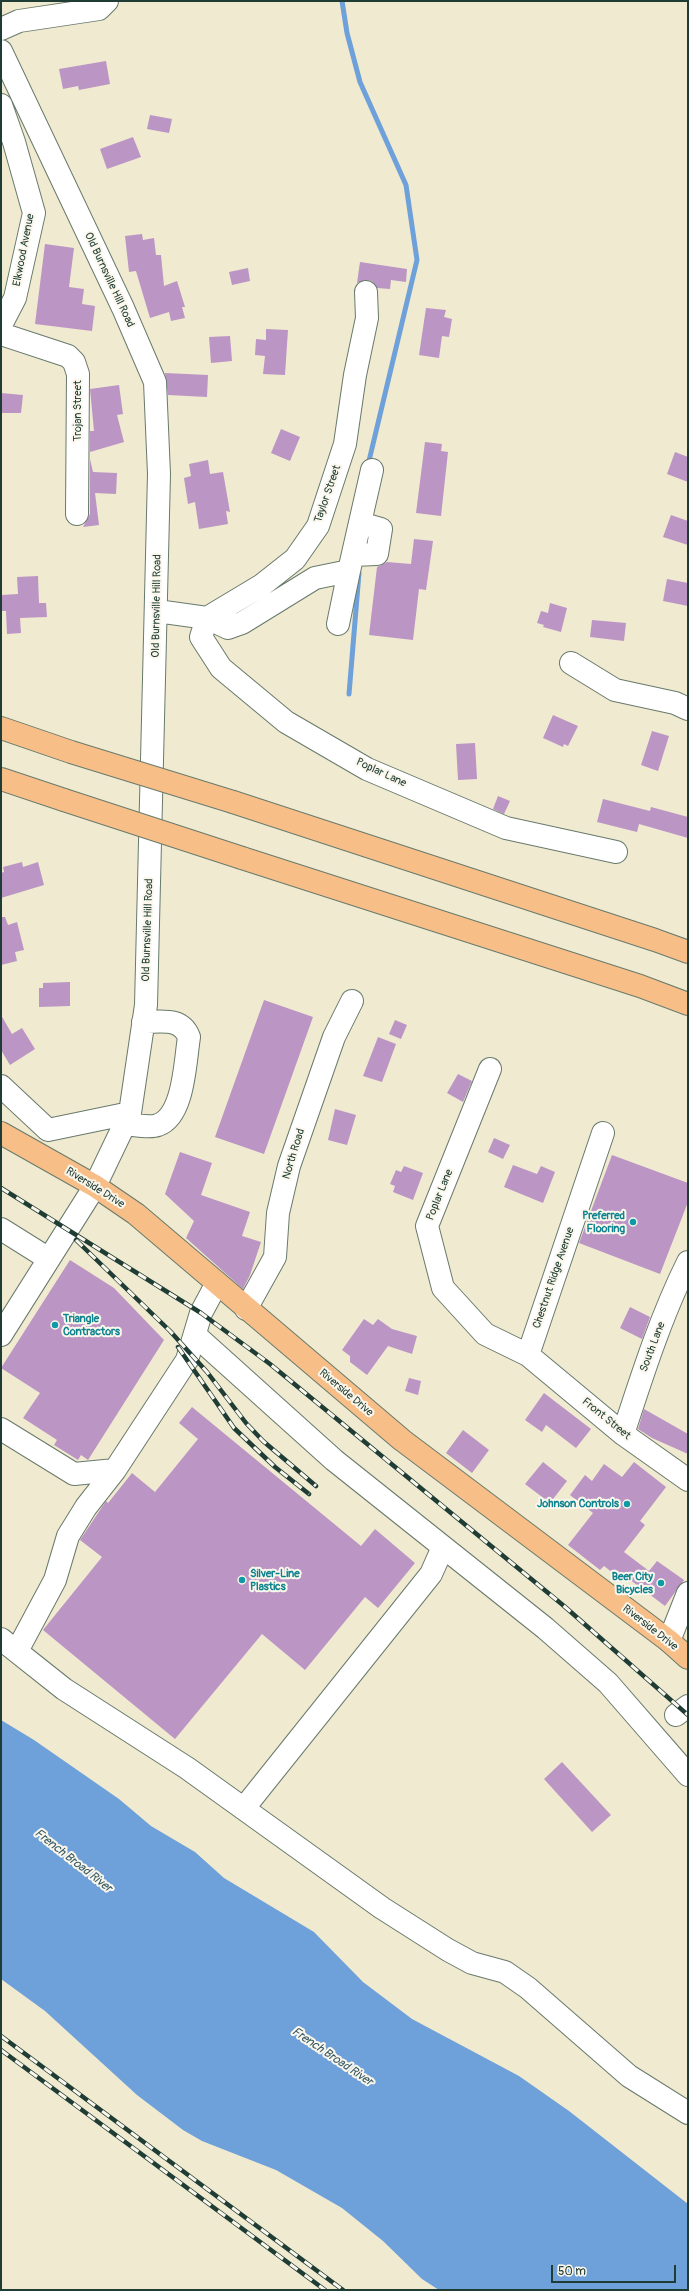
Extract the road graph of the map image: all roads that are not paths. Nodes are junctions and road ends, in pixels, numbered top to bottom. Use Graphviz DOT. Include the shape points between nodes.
graph roads {
  1 [pos="107,1"];
  2 [pos="1,29"];
  3 [pos="2,56"];
  4 [pos="1,105"];
  5 [pos="366,292"];
  6 [pos="1,325"];
  7 [pos="1,334"];
  8 [pos="372,470"];
  9 [pos="77,514"];
  10 [pos="351,563"];
  11 [pos="157,611"];
  12 [pos="207,618"];
  13 [pos="338,624"];
  14 [pos="571,663"];
  15 [pos="688,708"];
  16 [pos="1,728"];
  17 [pos="1,779"];
  18 [pos="616,852"];
  19 [pos="688,952"];
  20 [pos="352,1001"];
  21 [pos="688,1004"];
  22 [pos="143,1022"];
  23 [pos="490,1069"];
  24 [pos="1,1086"];
  25 [pos="127,1119"];
  26 [pos="1,1133"];
  27 [pos="603,1133"];
  28 [pos="95,1186"];
  29 [pos="1,1229"];
  30 [pos="49,1259"];
  31 [pos="688,1262"];
  32 [pos="217,1283"];
  33 [pos="246,1309"];
  34 [pos="1,1335"];
  35 [pos="195,1335"];
  36 [pos="528,1355"];
  37 [pos="1,1429"];
  38 [pos="623,1434"];
  39 [pos="115,1470"];
  40 [pos="688,1480"];
  41 [pos="443,1547"];
  42 [pos="688,1593"];
  43 [pos="669,1641"];
  44 [pos="9,1645"];
  45 [pos="688,1658"];
  46 [pos="688,1775"];
  47 [pos="244,1808"];
  48 [pos="688,2113"];
  1 -- 2 [label="street" via="100,9 19,21"];
  3 -- 11 [label="street, Old Burnsville Hill Road" via="123,308 155,382 159,474"];
  4 -- 6 [label="street, Elkwood Avenue" via="34,213 15,298"];
  5 -- 12 [label="street, Taylor Street" via="367,318 355,375 345,444 318,526 295,559 262,585"];
  7 -- 9 [label="street, Trojan Street" via="68,356 74,362 78,374"];
  8 -- 10 [label="street"];
  10 -- 12 [label="street" via="315,578 242,623 228,628"];
  10 -- 13 [label="street"];
  11 -- 12 [label="street"];
  11 -- 22 [label="street, Old Burnsville Hill Road" via="146,1005"];
  12 -- 18 [label="street, Poplar Lane" via="201,637 221,668 286,722 367,769 506,828"];
  14 -- 15 [label="street" via="615,690"];
  16 -- 19 [label="main road, bridge"];
  17 -- 21 [label="main road, bridge" via="640,986"];
  20 -- 33 [label="street, North Road" via="334,1037 289,1166 278,1213 275,1257"];
  22 -- 25 [label="street, Old Burnsville Hill Road"];
  22 -- 25 [label="street" via="179,1023 189,1037 177,1107 170,1118 158,1126"];
  23 -- 36 [label="street, Poplar Lane" via="427,1226 443,1288 485,1334"];
  24 -- 25 [label="street" via="48,1130"];
  25 -- 28 [label="street, Old Burnsville Hill Road"];
  26 -- 28 [label="main road, Riverside Drive"];
  27 -- 36 [label="street, Chestnut Ridge Avenue"];
  28 -- 30 [label="street, Old Burnsville Hill Road"];
  28 -- 32 [label="main road, Riverside Drive" via="136,1214"];
  29 -- 30 [label="street"];
  30 -- 34 [label="street, Old Burnsville Hill Road"];
  31 -- 38 [label="street, South Lane" via="678,1281"];
  32 -- 33 [label="main road, Riverside Drive"];
  32 -- 35 [label="street" via="201,1313"];
  33 -- 43 [label="main road, Riverside Drive" via="402,1440"];
  35 -- 39 [label="street" via="187,1360"];
  35 -- 41 [label="street" via="334,1460"];
  36 -- 38 [label="street, Front Street"];
  37 -- 39 [label="street" via="74,1474"];
  38 -- 40 [label="street, Front Street"];
  39 -- 44 [label="street" via="86,1507 68,1536 55,1580"];
  41 -- 46 [label="street" via="545,1628 608,1683"];
  41 -- 47 [label="street" via="431,1574"];
  42 -- 43 [label="street"];
  43 -- 45 [label="main road, Riverside Drive"];
  44 -- 47 [label="street" via="64,1689"];
  47 -- 48 [label="street" via="382,1908 448,1950 472,1963 505,1972 528,1988 629,2076"];
}
